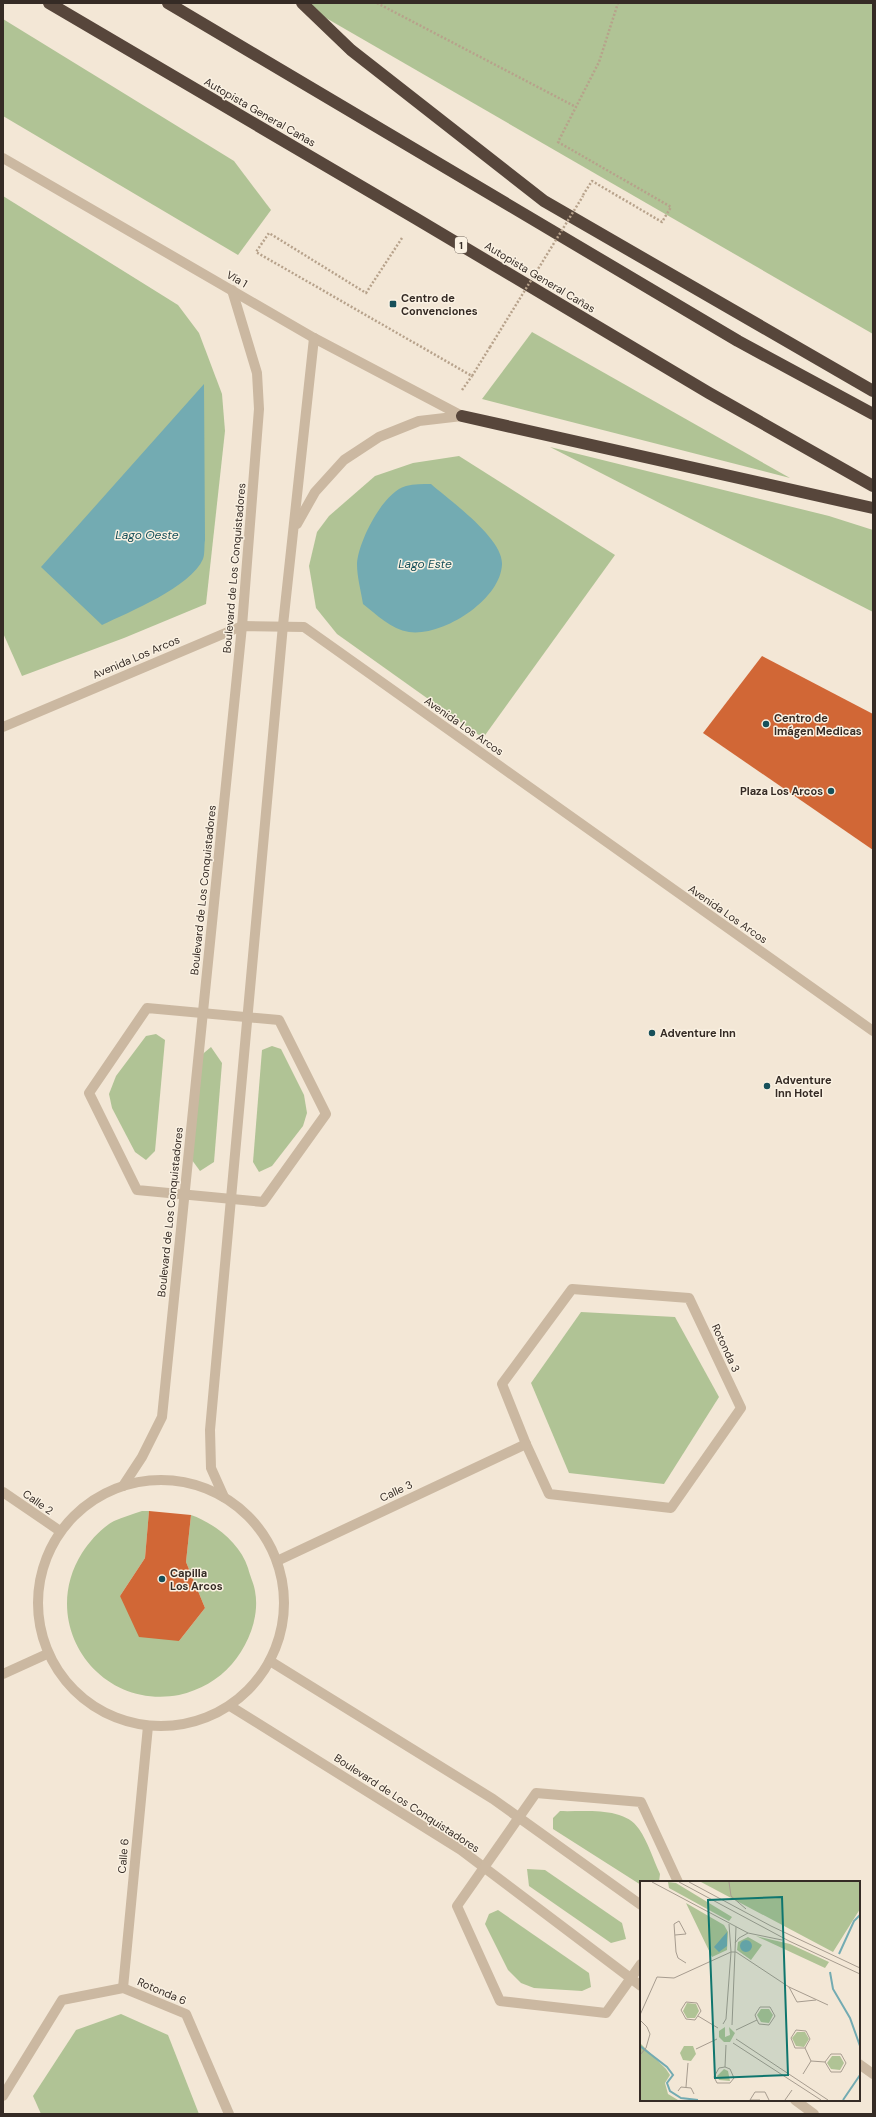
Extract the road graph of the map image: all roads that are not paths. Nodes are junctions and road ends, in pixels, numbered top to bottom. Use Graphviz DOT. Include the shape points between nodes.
graph roads {
  1 [pos="49,3"];
  2 [pos="168,3"];
  3 [pos="302,3"];
  4 [pos="3,158"];
  5 [pos="232,290"];
  6 [pos="314,338"];
  7 [pos="873,392"];
  8 [pos="873,414"];
  9 [pos="462,416"];
  10 [pos="873,486"];
  11 [pos="873,508"];
  12 [pos="294,528"];
  13 [pos="283,625"];
  14 [pos="242,626"];
  15 [pos="3,727"];
  16 [pos="202,1013"];
  17 [pos="248,1017"];
  18 [pos="873,1032"];
  19 [pos="184,1194"];
  20 [pos="231,1198"];
  21 [pos="526,1444"];
  22 [pos="123,1486"];
  23 [pos="3,1492"];
  24 [pos="224,1497"];
  25 [pos="60,1531"];
  26 [pos="277,1561"];
  27 [pos="48,1654"];
  28 [pos="270,1661"];
  29 [pos="3,1674"];
  30 [pos="230,1706"];
  31 [pos="148,1726"];
  32 [pos="518,1818"];
  33 [pos="483,1867"];
  34 [pos="678,1881"];
  35 [pos="640,1904"];
  36 [pos="640,1965"];
  37 [pos="631,1978"];
  38 [pos="640,1985"];
  39 [pos="123,1988"];
  40 [pos="860,2065"];
  41 [pos="873,2074"];
  42 [pos="3,2096"];
  43 [pos="796,2101"];
  44 [pos="229,2114"];
  45 [pos="814,2114"];
  1 -- 10 [label="highway, Autopista General Cañas / 1" via="709,393"];
  2 -- 8 [label="highway" via="738,341"];
  3 -- 7 [label="highway" via="351,50 544,201"];
  4 -- 5 [label="street, Vía 1"];
  5 -- 6 [label="street, Vía 1"];
  5 -- 14 [label="street, Boulevard de Los Conquistadores" via="257,373 259,409"];
  6 -- 9 [label="street, Vía 1"];
  6 -- 12 [label="street"];
  9 -- 11 [label="highway"];
  9 -- 12 [label="street" via="419,421 379,437 350,456 315,492"];
  12 -- 13 [label="street"];
  13 -- 14 [label="street, Avenida Los Arcos"];
  13 -- 17 [label="street"];
  13 -- 18 [label="street, Avenida Los Arcos" via="304,627"];
  14 -- 15 [label="street, Avenida Los Arcos"];
  14 -- 16 [label="street, Boulevard de Los Conquistadores"];
  16 -- 17 [label="street"];
  16 -- 19 [label="street, Boulevard de Los Conquistadores"];
  16 -- 19 [label="street" via="148,1008 89,1093 137,1190"];
  17 -- 20 [label="street"];
  17 -- 20 [label="street" via="280,1020 326,1114 263,1202"];
  19 -- 20 [label="street"];
  19 -- 22 [label="street, Boulevard de Los Conquistadores" via="162,1417 142,1457"];
  20 -- 24 [label="street" via="210,1430 211,1468"];
  21 -- 21 [label="street, Rotonda 3" via="549,1494 671,1508 741,1408 690,1298 572,1289 502,1384"];
  21 -- 26 [label="street, Calle 3"];
  22 -- 24 [label="street" via="157,1480 192,1484"];
  22 -- 25 [label="street" via="88,1503"];
  23 -- 25 [label="street, Calle 2"];
  24 -- 26 [label="street" via="256,1524"];
  25 -- 27 [label="street" via="41,1570 37,1612"];
  26 -- 28 [label="street" via="285,1595 282,1629"];
  27 -- 29 [label="street"];
  27 -- 31 [label="street" via="72,1689 106,1714"];
  28 -- 30 [label="street" via="253,1686"];
  28 -- 32 [label="street" via="492,1799"];
  30 -- 31 [label="street" via="205,1719 177,1726"];
  30 -- 33 [label="street, Boulevard de Los Conquistadores" via="462,1850"];
  31 -- 39 [label="street, Calle 6"];
  32 -- 33 [label="street"];
  32 -- 34 [label="street" via="536,1793 641,1802"];
  32 -- 35 [label="street"];
  33 -- 37 [label="street, Boulevard de Los Conquistadores"];
  33 -- 37 [label="street" via="457,1906 500,2001 606,2013"];
  36 -- 37 [label="street"];
  37 -- 38 [label="street, Boulevard de Los Conquistadores"];
  39 -- 42 [label="street, Rotonda 6" via="62,2000"];
  39 -- 44 [label="street, Rotonda 6" via="186,2014"];
  40 -- 41 [label="street"];
  43 -- 45 [label="street"];
}
